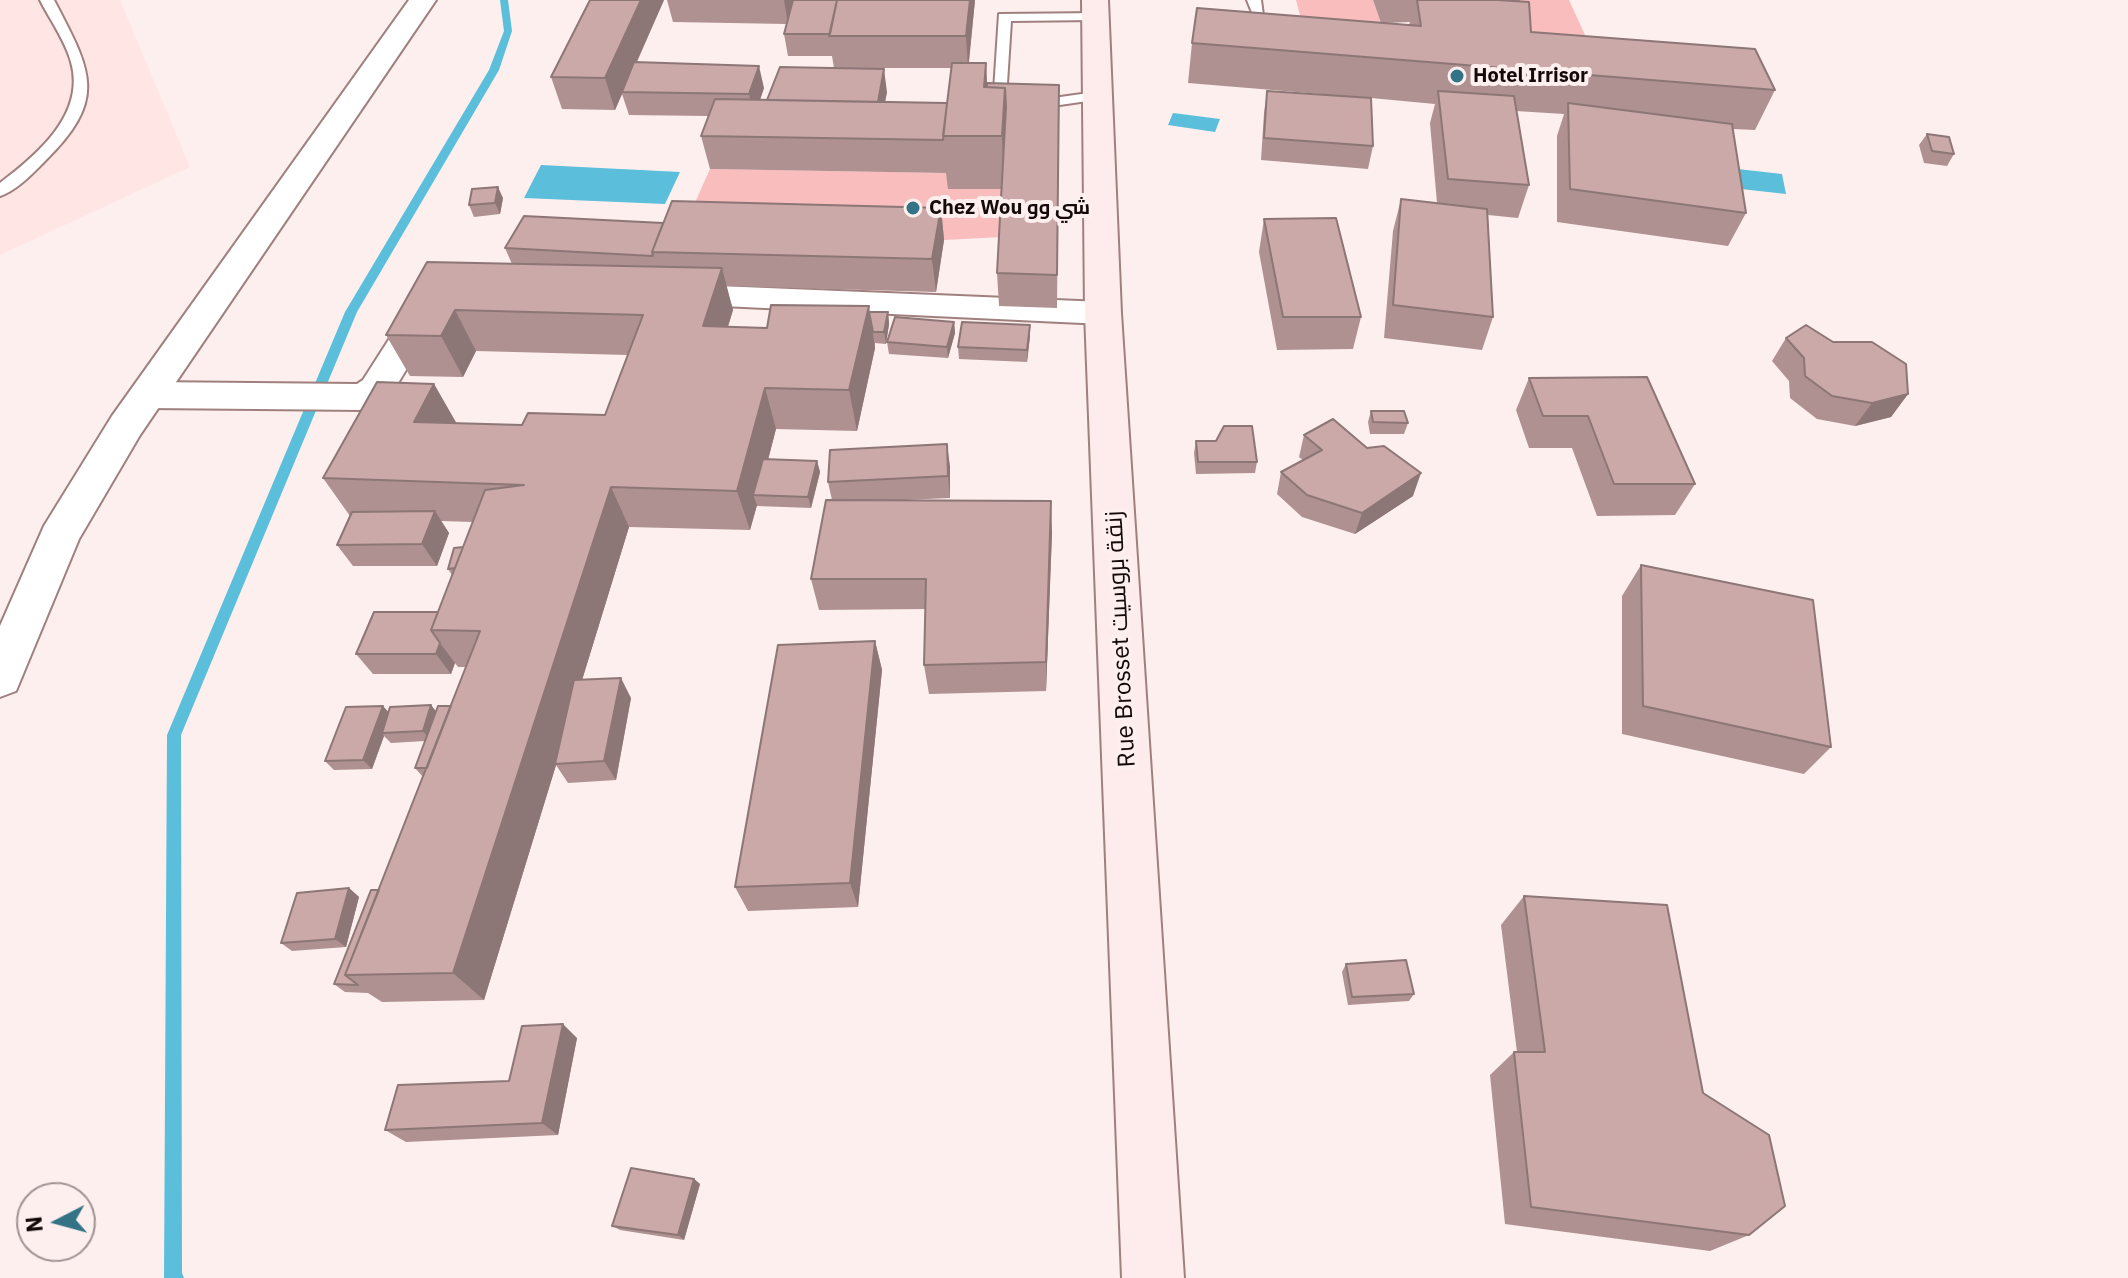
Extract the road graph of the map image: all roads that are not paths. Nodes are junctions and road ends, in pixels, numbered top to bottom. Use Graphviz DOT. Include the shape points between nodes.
graph roads {
  1 [pos="47,0"];
  2 [pos="423,0"];
  3 [pos="1095,8"];
  4 [pos="1096,96"];
  5 [pos="0,191"];
  6 [pos="458,288"];
  7 [pos="644,294"];
  8 [pos="1103,313"];
  9 [pos="148,395"];
  10 [pos="0,678"];
  11 [pos="1153,1278"];
  1 -- 5 [label="lane" via="78,62 81,91 54,143"];
  2 -- 9 [label="street"];
  3 -- 4 [label="main road, Rue Brosset زنقة بروسيت"];
  3 -- 4 [label="lane" via="1004,17 998,103"];
  4 -- 8 [label="main road, Rue Brosset زنقة بروسيت"];
  6 -- 9 [label="street" via="429,303 371,394 357,399"];
  7 -- 8 [label="street"];
  8 -- 11 [label="main road, Rue Brosset زنقة بروسيت"];
  9 -- 10 [label="street" via="59,537"];
}
